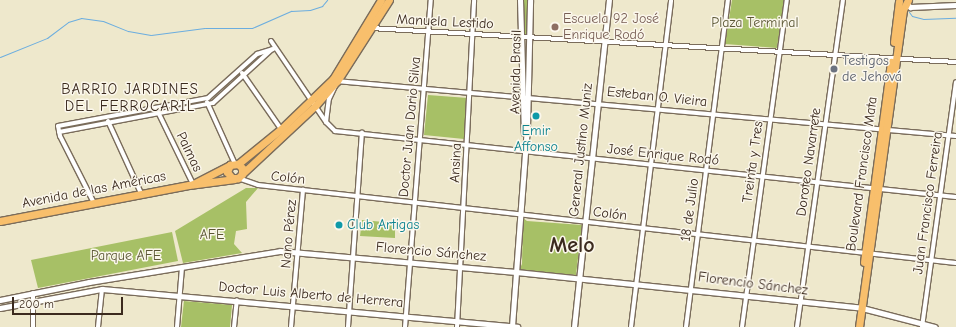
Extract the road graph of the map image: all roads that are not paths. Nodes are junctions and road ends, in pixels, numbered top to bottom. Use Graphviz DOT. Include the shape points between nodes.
graph roads {
  1 [pos="381,0"];
  2 [pos="389,0"];
  3 [pos="431,0"];
  4 [pos="474,0"];
  5 [pos="520,0"];
  6 [pos="530,0"];
  7 [pos="609,0"];
  8 [pos="671,0"];
  9 [pos="728,0"];
  10 [pos="787,0"];
  11 [pos="842,0"];
  12 [pos="903,1"];
  13 [pos="949,2"];
  14 [pos="956,5"];
  15 [pos="368,28"];
  16 [pos="429,33"];
  17 [pos="473,35"];
  18 [pos="521,37"];
  19 [pos="529,37"];
  20 [pos="272,41"];
  21 [pos="604,42"];
  22 [pos="665,45"];
  23 [pos="274,48"];
  24 [pos="721,50"];
  25 [pos="780,52"];
  26 [pos="834,56"];
  27 [pos="894,60"];
  28 [pos="956,62"];
  29 [pos="239,69"];
  30 [pos="243,75"];
  31 [pos="335,80"];
  32 [pos="956,82"];
  33 [pos="426,90"];
  34 [pos="471,95"];
  35 [pos="525,97"];
  36 [pos="206,99"];
  37 [pos="598,102"];
  38 [pos="208,104"];
  39 [pos="313,104"];
  40 [pos="156,108"];
  41 [pos="657,109"];
  42 [pos="159,114"];
  43 [pos="713,114"];
  44 [pos="106,117"];
  45 [pos="771,118"];
  46 [pos="108,122"];
  47 [pos="326,122"];
  48 [pos="826,123"];
  49 [pos="884,128"];
  50 [pos="281,129"];
  51 [pos="59,132"];
  52 [pos="362,134"];
  53 [pos="949,135"];
  54 [pos="956,136"];
  55 [pos="421,140"];
  56 [pos="468,145"];
  57 [pos="525,150"];
  58 [pos="592,158"];
  59 [pos="234,164"];
  60 [pos="651,165"];
  61 [pos="706,171"];
  62 [pos="762,176"];
  63 [pos="239,177"];
  64 [pos="817,182"];
  65 [pos="193,184"];
  66 [pos="875,188"];
  67 [pos="303,190"];
  68 [pos="141,193"];
  69 [pos="940,195"];
  70 [pos="359,196"];
  71 [pos="956,197"];
  72 [pos="94,203"];
  73 [pos="415,203"];
  74 [pos="464,209"];
  75 [pos="520,215"];
  76 [pos="0,221"];
  77 [pos="585,222"];
  78 [pos="643,229"];
  79 [pos="698,234"];
  80 [pos="754,240"];
  81 [pos="809,247"];
  82 [pos="298,252"];
  83 [pos="867,253"];
  84 [pos="354,257"];
  85 [pos="932,260"];
  86 [pos="410,262"];
  87 [pos="956,263"];
  88 [pos="182,267"];
  89 [pos="460,268"];
  90 [pos="516,272"];
  91 [pos="579,278"];
  92 [pos="89,282"];
  93 [pos="636,284"];
  94 [pos="102,289"];
  95 [pos="690,289"];
  96 [pos="91,290"];
  97 [pos="33,294"];
  98 [pos="180,295"];
  99 [pos="746,295"];
  100 [pos="0,300"];
  101 [pos="237,300"];
  102 [pos="35,301"];
  103 [pos="801,302"];
  104 [pos="293,305"];
  105 [pos="0,308"];
  106 [pos="860,308"];
  107 [pos="350,310"];
  108 [pos="406,315"];
  109 [pos="458,320"];
  110 [pos="923,325"];
  111 [pos="33,327"];
  112 [pos="98,327"];
  113 [pos="177,327"];
  114 [pos="234,327"];
  115 [pos="291,327"];
  116 [pos="348,327"];
  117 [pos="405,327"];
  118 [pos="457,327"];
  119 [pos="512,327"];
  120 [pos="518,327"];
  121 [pos="574,327"];
  122 [pos="631,327"];
  123 [pos="686,327"];
  124 [pos="742,327"];
  125 [pos="797,327"];
  126 [pos="854,327"];
  127 [pos="859,327"];
  128 [pos="935,327"];
  1 -- 15 [label="main road, Avenida de las Américas"];
  2 -- 15 [label="main road, Avenida de las Américas"];
  3 -- 16 [label="street, Doctor Juan Dario Silva"];
  4 -- 17 [label="street, Ansina"];
  5 -- 18 [label="street, Avenida Brasil"];
  6 -- 19 [label="street, Avenida Brasil"];
  7 -- 21 [label="street, General Justino Muniz"];
  8 -- 22 [label="street"];
  9 -- 24 [label="street, 18 de Julio"];
  10 -- 25 [label="street, Treinta y Tres"];
  11 -- 26 [label="street, Doroteo Navarrete"];
  12 -- 13 [label="street" via="910,7"];
  12 -- 27 [label="main road, Boulevard Francisco Mata"];
  13 -- 14 [label="street"];
  15 -- 16 [label="street, Manuela Lestido"];
  15 -- 31 [label="main road, Avenida de las Américas"];
  16 -- 17 [label="street, Manuela Lestido"];
  16 -- 33 [label="street, Doctor Juan Dario Silva"];
  17 -- 18 [label="street, Manuela Lestido"];
  17 -- 34 [label="street, Ansina"];
  18 -- 19 [label="street, Manuela Lestido"];
  18 -- 35 [label="street, Avenida Brasil"];
  19 -- 21 [label="street, Manuela Lestido"];
  19 -- 35 [label="street, Avenida Brasil"];
  20 -- 23 [label="street, José Enrique Rodó"];
  21 -- 22 [label="street, Manuela Lestido"];
  21 -- 37 [label="street, General Justino Muniz"];
  22 -- 24 [label="street, Manuela Lestido"];
  22 -- 41 [label="street"];
  23 -- 29 [label="street" via="262,52"];
  23 -- 30 [label="street"];
  23 -- 39 [label="street, José Enrique Rodó"];
  24 -- 25 [label="street, Manuela Lestido"];
  24 -- 43 [label="street, 18 de Julio"];
  25 -- 26 [label="street, Manuela Lestido"];
  25 -- 45 [label="street, Treinta y Tres"];
  26 -- 27 [label="street, Manuela Lestido"];
  26 -- 48 [label="street, Doroteo Navarrete"];
  27 -- 28 [label="street, Manuela Lestido"];
  27 -- 49 [label="main road, Boulevard Francisco Mata"];
  29 -- 30 [label="street"];
  29 -- 36 [label="street" via="212,97"];
  30 -- 38 [label="street" via="217,100"];
  30 -- 50 [label="street"];
  31 -- 33 [label="street, Esteban O. Vieira"];
  31 -- 39 [label="main road, Avenida de las Américas"];
  31 -- 47 [label="street"];
  32 -- 53 [label="street, Juan Francisco Ferreira"];
  33 -- 34 [label="street, Esteban O. Vieira"];
  33 -- 55 [label="street, Doctor Juan Dario Silva"];
  34 -- 35 [label="street, Esteban O. Vieira"];
  34 -- 56 [label="street, Ansina"];
  35 -- 37 [label="street, Esteban O. Vieira"];
  35 -- 57 [label="street, Avenida Brasil"];
  36 -- 38 [label="street"];
  36 -- 40 [label="street"];
  37 -- 41 [label="street, Esteban O. Vieira"];
  37 -- 58 [label="street, General Justino Muniz"];
  38 -- 42 [label="street"];
  38 -- 59 [label="street"];
  39 -- 47 [label="street, José Enrique Rodó"];
  39 -- 50 [label="main road, Avenida de las Américas"];
  39 -- 63 [label="main road, Avenida de las Américas"];
  40 -- 42 [label="street, Palmas"];
  40 -- 44 [label="street"];
  41 -- 43 [label="street, Esteban O. Vieira"];
  41 -- 60 [label="street"];
  42 -- 46 [label="street"];
  42 -- 65 [label="street, Palmas"];
  43 -- 45 [label="street, Esteban O. Vieira"];
  43 -- 61 [label="street, 18 de Julio"];
  44 -- 46 [label="street"];
  44 -- 51 [label="street" via="58,126"];
  45 -- 48 [label="street, Esteban O. Vieira"];
  45 -- 62 [label="street, Treinta y Tres"];
  46 -- 51 [label="street"];
  46 -- 68 [label="street"];
  47 -- 52 [label="street, José Enrique Rodó" via="335,131"];
  48 -- 49 [label="street, Esteban O. Vieira"];
  48 -- 64 [label="street, Doroteo Navarrete"];
  49 -- 53 [label="street, Esteban O. Vieira"];
  49 -- 66 [label="main road, Boulevard Francisco Mata"];
  50 -- 59 [label="main road, Avenida de las Américas"];
  51 -- 72 [label="street"];
  52 -- 55 [label="street, José Enrique Rodó"];
  52 -- 70 [label="street"];
  53 -- 54 [label="street, Esteban O. Vieira"];
  53 -- 69 [label="street, Juan Francisco Ferreira"];
  55 -- 56 [label="street, José Enrique Rodó"];
  55 -- 73 [label="street, Doctor Juan Dario Silva"];
  56 -- 57 [label="street, José Enrique Rodó"];
  56 -- 74 [label="street, Ansina"];
  57 -- 58 [label="street, José Enrique Rodó"];
  57 -- 75 [label="street, Avenida Brasil"];
  58 -- 60 [label="street, José Enrique Rodó"];
  58 -- 77 [label="street, General Justino Muniz"];
  59 -- 63 [label="main road" via="242,168"];
  59 -- 63 [label="main road" via="228,174"];
  59 -- 65 [label="main road, Avenida de las Américas"];
  60 -- 61 [label="street, José Enrique Rodó"];
  60 -- 78 [label="street"];
  61 -- 62 [label="street, José Enrique Rodó"];
  61 -- 79 [label="street, 18 de Julio"];
  62 -- 64 [label="street, José Enrique Rodó"];
  62 -- 80 [label="street, Treinta y Tres"];
  63 -- 65 [label="main road, Avenida de las Américas"];
  63 -- 67 [label="street, Colón" via="258,185"];
  64 -- 66 [label="street, José Enrique Rodó"];
  64 -- 81 [label="street, Doroteo Navarrete"];
  65 -- 68 [label="main road, Avenida de las Américas"];
  66 -- 69 [label="street, José Enrique Rodó"];
  66 -- 83 [label="main road, Boulevard Francisco Mata"];
  67 -- 70 [label="street, Colón"];
  67 -- 82 [label="street, Nano Pérez"];
  68 -- 72 [label="main road, Avenida de las Américas"];
  69 -- 71 [label="street, José Enrique Rodó"];
  69 -- 85 [label="street, Juan Francisco Ferreira"];
  70 -- 73 [label="street, Colón"];
  70 -- 84 [label="street"];
  72 -- 76 [label="main road, Avenida de las Américas"];
  73 -- 74 [label="street, Colón"];
  73 -- 86 [label="street, Doctor Juan Dario Silva"];
  74 -- 75 [label="street, Colón"];
  74 -- 89 [label="street, Ansina"];
  75 -- 77 [label="street, Colón"];
  75 -- 90 [label="street, Avenida Brasil"];
  77 -- 78 [label="street, Colón"];
  77 -- 91 [label="street, General Justino Muniz"];
  78 -- 79 [label="street, Colón"];
  78 -- 93 [label="street"];
  79 -- 80 [label="street, Colón"];
  79 -- 95 [label="street, 18 de Julio"];
  80 -- 81 [label="street, Colón"];
  80 -- 99 [label="street, Treinta y Tres"];
  81 -- 83 [label="street, Colón"];
  81 -- 103 [label="street, Doroteo Navarrete"];
  82 -- 84 [label="street, Florencio Sánchez"];
  82 -- 88 [label="street, Florencio Sánchez" via="267,251"];
  82 -- 104 [label="street, Nano Pérez"];
  83 -- 85 [label="street, Colón"];
  83 -- 106 [label="main road, Boulevard Francisco Mata"];
  84 -- 86 [label="street, Florencio Sánchez"];
  84 -- 107 [label="street"];
  85 -- 87 [label="street, Colón"];
  85 -- 110 [label="street, Juan Francisco Ferreira"];
  86 -- 89 [label="street, Florencio Sánchez"];
  86 -- 108 [label="street, Doctor Juan Dario Silva"];
  88 -- 92 [label="street, Florencio Sánchez"];
  88 -- 98 [label="street"];
  89 -- 90 [label="street, Florencio Sánchez"];
  89 -- 109 [label="street, Ansina"];
  90 -- 91 [label="street, Florencio Sánchez"];
  90 -- 119 [label="street, Avenida Brasil"];
  91 -- 93 [label="street, Florencio Sánchez"];
  91 -- 121 [label="street, General Justino Muniz"];
  92 -- 96 [label="street"];
  92 -- 97 [label="street, Florencio Sánchez"];
  93 -- 95 [label="street, Florencio Sánchez"];
  93 -- 122 [label="street"];
  94 -- 96 [label="street"];
  94 -- 98 [label="street, Doctor Luis Alberto de Herrera"];
  94 -- 112 [label="street"];
  95 -- 99 [label="street, Florencio Sánchez"];
  95 -- 123 [label="street, 18 de Julio"];
  96 -- 102 [label="street"];
  97 -- 100 [label="street, Florencio Sánchez"];
  97 -- 102 [label="street"];
  98 -- 101 [label="street, Doctor Luis Alberto de Herrera"];
  98 -- 113 [label="street"];
  99 -- 103 [label="street, Florencio Sánchez"];
  99 -- 124 [label="street, Treinta y Tres"];
  101 -- 104 [label="street, Doctor Luis Alberto de Herrera"];
  101 -- 114 [label="street"];
  102 -- 105 [label="street"];
  102 -- 111 [label="street"];
  103 -- 106 [label="street, Florencio Sánchez"];
  103 -- 125 [label="street, Doroteo Navarrete"];
  104 -- 107 [label="street, Doctor Luis Alberto de Herrera"];
  104 -- 115 [label="street, Nano Pérez"];
  106 -- 110 [label="street, Florencio Sánchez"];
  106 -- 126 [label="main road, Boulevard Francisco Mata"];
  106 -- 127 [label="main road, Boulevard Francisco Mata"];
  107 -- 108 [label="street, Doctor Luis Alberto de Herrera"];
  107 -- 116 [label="street"];
  108 -- 109 [label="street, Doctor Luis Alberto de Herrera"];
  108 -- 117 [label="street, Doctor Juan Dario Silva"];
  109 -- 118 [label="street, Ansina"];
  109 -- 119 [label="street, Doctor Luis Alberto de Herrera"];
  110 -- 128 [label="street, Florencio Sánchez"];
  119 -- 120 [label="street, Doctor Luis Alberto de Herrera"];
}
